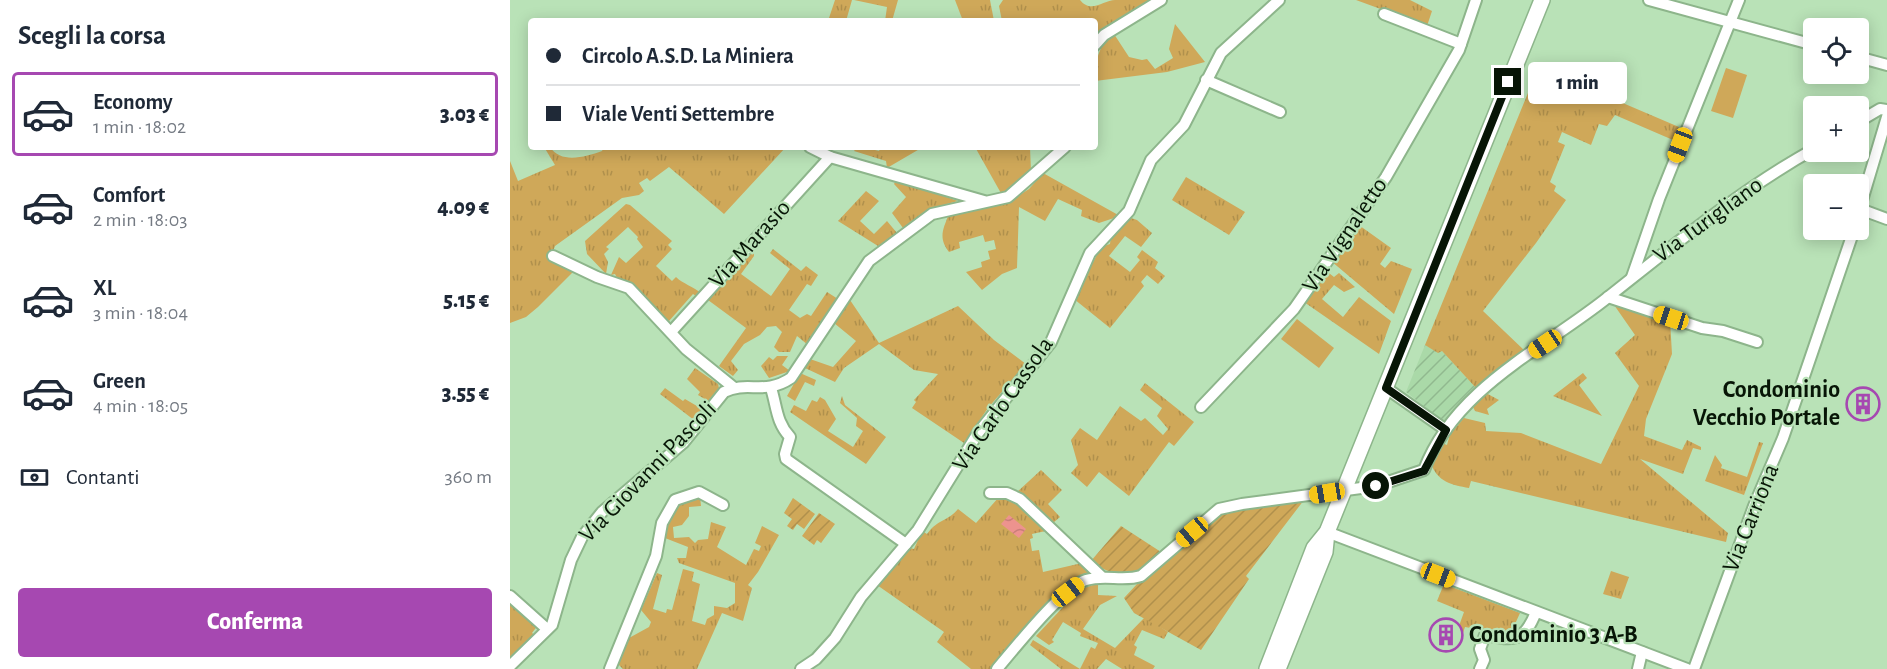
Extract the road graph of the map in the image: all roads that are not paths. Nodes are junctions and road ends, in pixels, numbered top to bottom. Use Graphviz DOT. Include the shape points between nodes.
graph roads {
  1 [pos="1161,0"];
  2 [pos="1279,0"];
  3 [pos="1476,0"];
  4 [pos="1542,0"];
  5 [pos="1649,0"];
  6 [pos="1739,0"];
  7 [pos="1384,14"];
  8 [pos="1730,22"];
  9 [pos="1098,42"];
  10 [pos="1803,42"];
  11 [pos="1461,44"];
  12 [pos="1869,60"];
  13 [pos="1887,65"];
  14 [pos="1206,80"];
  15 [pos="1887,110"];
  16 [pos="1280,112"];
  17 [pos="1869,116"];
  18 [pos="1887,117"];
  19 [pos="1882,146"];
  20 [pos="816,150"];
  21 [pos="1062,150"];
  22 [pos="1803,156"];
  23 [pos="830,157"];
  24 [pos="1869,183"];
  25 [pos="988,202"];
  26 [pos="1869,214"];
  27 [pos="1887,219"];
  28 [pos="1851,240"];
  29 [pos="554,256"];
  30 [pos="1632,277"];
  31 [pos="1608,297"];
  32 [pos="671,332"];
  33 [pos="1757,342"];
  34 [pos="733,387"];
  35 [pos="771,388"];
  36 [pos="1386,388"];
  37 [pos="1201,407"];
  38 [pos="1446,430"];
  39 [pos="1344,490"];
  40 [pos="990,493"];
  41 [pos="723,505"];
  42 [pos="1327,532"];
  43 [pos="906,544"];
  44 [pos="1101,576"];
  45 [pos="510,596"];
  46 [pos="1536,612"];
  47 [pos="547,629"];
  48 [pos="1642,652"];
  49 [pos="510,666"];
  50 [pos="610,669"];
  51 [pos="801,669"];
  52 [pos="997,669"];
  53 [pos="1276,669"];
  54 [pos="1480,669"];
  55 [pos="1638,669"];
  56 [pos="1687,669"];
  57 [pos="1694,669"];
  1 -- 9 [label="street"];
  2 -- 14 [label="street, Via Carlo Cassola" via="1221,53"];
  3 -- 11 [label="street, Via Vignaletto"];
  4 -- 36 [label="main road"];
  5 -- 8 [label="street"];
  6 -- 8 [label="street"];
  7 -- 11 [label="street"];
  8 -- 10 [label="street"];
  8 -- 30 [label="street"];
  11 -- 37 [label="street, Via Vignaletto" via="1386,177 1297,306"];
  12 -- 13 [label="street"];
  14 -- 16 [label="street"];
  14 -- 43 [label="street, Via Carlo Cassola" via="1184,125 1151,160 1129,211 1090,253 1051,342 978,433"];
  15 -- 17 [label="street" via="1880,109"];
  18 -- 19 [label="street"];
  19 -- 24 [label="street"];
  20 -- 23 [label="street"];
  21 -- 25 [label="street" via="1008,197"];
  22 -- 30 [label="street, Via Turigliano" via="1717,210"];
  23 -- 25 [label="street"];
  23 -- 32 [label="street, Via Marasio"];
  25 -- 35 [label="street" via="932,214 879,252 869,261 791,378"];
  26 -- 27 [label="street"];
  28 -- 57 [label="street, Via Carriona" via="1783,438"];
  29 -- 32 [label="street, Via Giovanni Pascoli" via="629,288"];
  30 -- 31 [label="street, Via Turigliano"];
  31 -- 33 [label="street"];
  31 -- 38 [label="street, Via Turigliano" via="1486,386"];
  32 -- 34 [label="street, Via Giovanni Pascoli"];
  34 -- 35 [label="street, Via Giovanni Pascoli"];
  34 -- 47 [label="street, Via Giovanni Pascoli" via="724,392 683,443 603,512 582,537 567,570 552,626"];
  35 -- 43 [label="street" via="776,416 790,436 785,457"];
  36 -- 38 [label="street"];
  36 -- 39 [label="main road"];
  38 -- 39 [label="street, Via Turigliano" via="1424,471 1390,483"];
  39 -- 42 [label="main road"];
  39 -- 44 [label="street, Via Turigliano" via="1219,509 1141,576 1130,580"];
  40 -- 44 [label="street" via="1007,493 1020,499"];
  41 -- 50 [label="street" via="699,492 675,500 662,523 656,556"];
  42 -- 46 [label="street"];
  42 -- 53 [label="main road" via="1314,548"];
  43 -- 51 [label="street, Via Carlo Cassola" via="861,597 827,647"];
  44 -- 52 [label="street" via="1083,581 1068,592"];
  45 -- 47 [label="street"];
  46 -- 48 [label="street"];
  46 -- 54 [label="street" via="1517,639 1485,634"];
  47 -- 49 [label="street, Via Giovanni Pascoli"];
  48 -- 55 [label="street"];
  48 -- 56 [label="street"];
}
